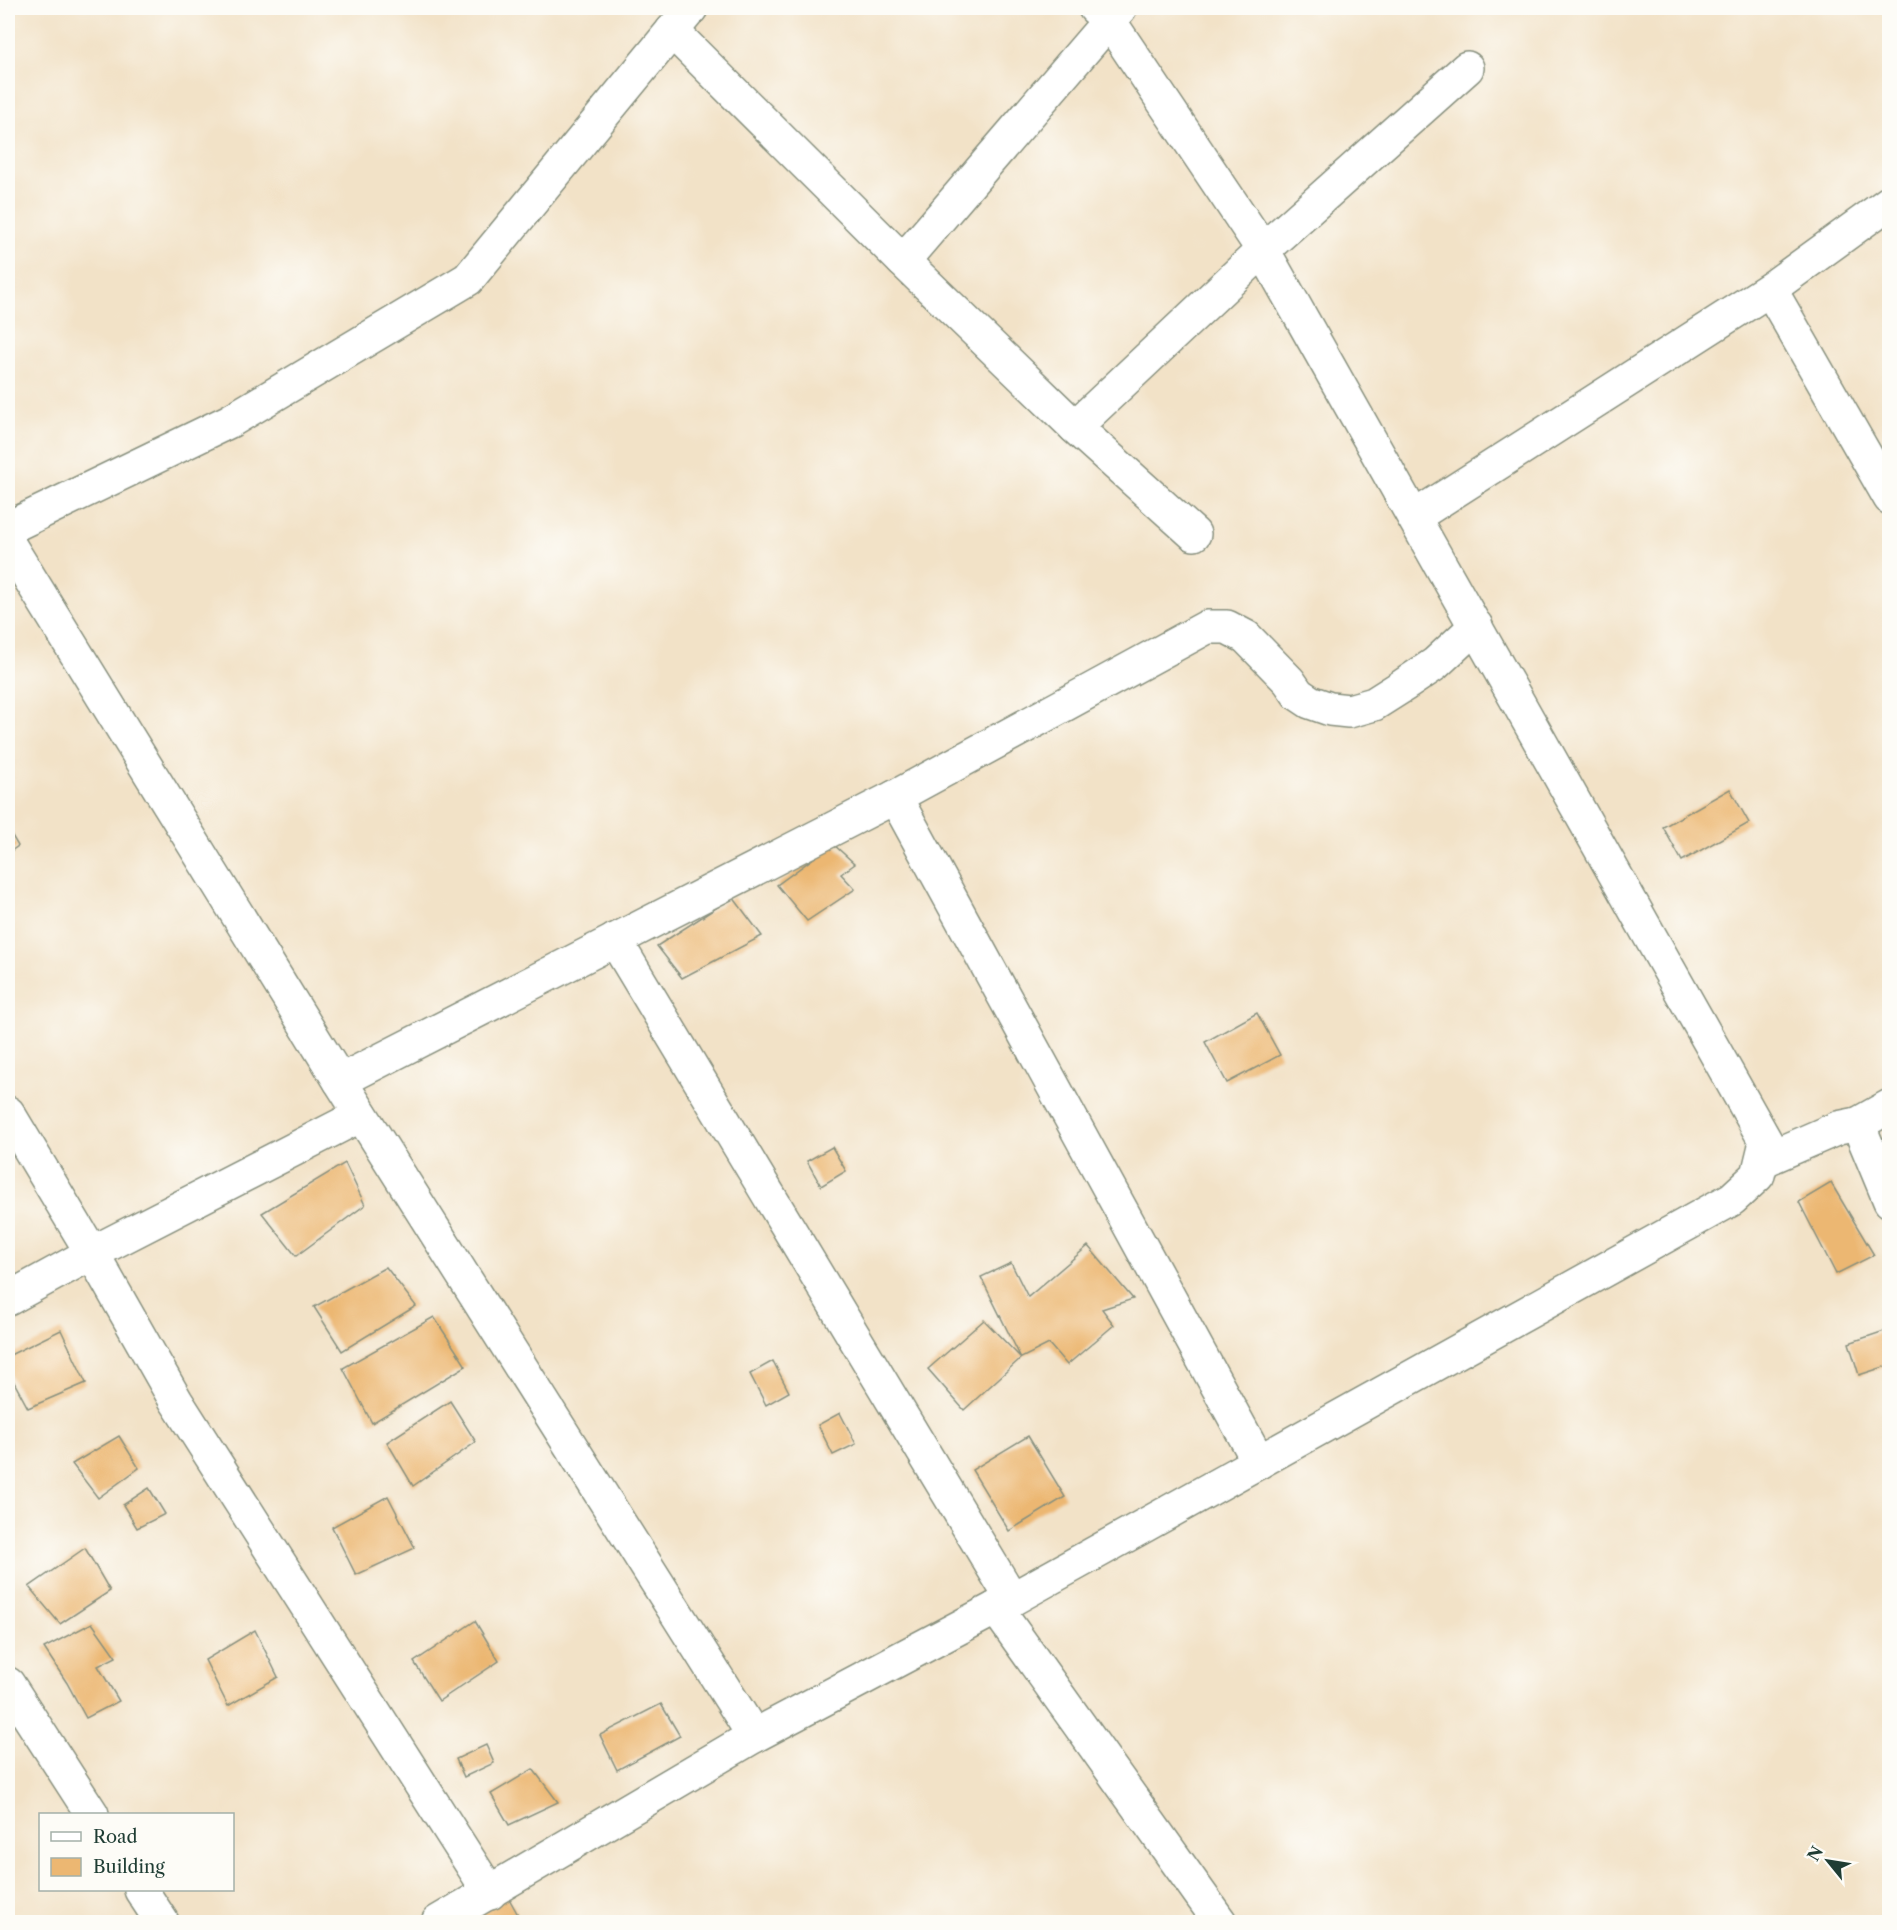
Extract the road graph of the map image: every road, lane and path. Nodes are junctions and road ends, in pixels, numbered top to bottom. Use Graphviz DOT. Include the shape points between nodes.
graph roads {
  1 [pos="1108,11"];
  2 [pos="682,19"];
  3 [pos="1467,68"];
  4 [pos="1890,202"];
  5 [pos="1263,250"];
  6 [pos="903,261"];
  7 [pos="1770,289"];
  8 [pos="1075,427"];
  9 [pos="1890,498"];
  10 [pos="1414,517"];
  11 [pos="8,528"];
  12 [pos="1194,534"];
  13 [pos="8,543"];
  14 [pos="1476,626"];
  15 [pos="895,797"];
  16 [pos="615,940"];
  17 [pos="340,1081"];
  18 [pos="1890,1106"];
  19 [pos="8,1113"];
  20 [pos="361,1115"];
  21 [pos="1858,1124"];
  22 [pos="1762,1161"];
  23 [pos="1890,1201"];
  24 [pos="92,1253"];
  25 [pos="8,1299"];
  26 [pos="1259,1462"];
  27 [pos="1004,1603"];
  28 [pos="8,1684"];
  29 [pos="754,1736"];
  30 [pos="91,1813"];
  31 [pos="142,1891"];
  32 [pos="490,1893"];
  33 [pos="162,1923"];
  34 [pos="438,1923"];
  35 [pos="1220,1923"];
  1 -- 5 [label="street"];
  1 -- 6 [label="street"];
  2 -- 6 [label="street"];
  2 -- 11 [label="street" via="468,279 230,421"];
  3 -- 5 [label="street"];
  4 -- 7 [label="street"];
  5 -- 8 [label="street"];
  5 -- 10 [label="street"];
  6 -- 8 [label="street"];
  7 -- 9 [label="street"];
  7 -- 10 [label="street"];
  8 -- 12 [label="street"];
  10 -- 14 [label="street"];
  13 -- 17 [label="street"];
  14 -- 15 [label="street" via="1404,686 1374,704 1349,711 1330,710 1310,702 1246,637 1227,627 1207,627"];
  14 -- 22 [label="street" via="1766,1142"];
  15 -- 16 [label="street"];
  15 -- 26 [label="street"];
  16 -- 17 [label="street"];
  16 -- 27 [label="street"];
  17 -- 20 [label="street"];
  18 -- 21 [label="street"];
  19 -- 24 [label="street"];
  20 -- 24 [label="street"];
  20 -- 29 [label="street"];
  21 -- 22 [label="street" via="1838,1128"];
  21 -- 23 [label="street"];
  22 -- 26 [label="street" via="1758,1175 1732,1199"];
  24 -- 25 [label="street"];
  24 -- 32 [label="street" via="176,1401"];
  26 -- 27 [label="street"];
  27 -- 29 [label="street"];
  27 -- 35 [label="street"];
  28 -- 30 [label="street"];
  29 -- 32 [label="street"];
  31 -- 33 [label="street"];
  32 -- 34 [label="street"];
}
